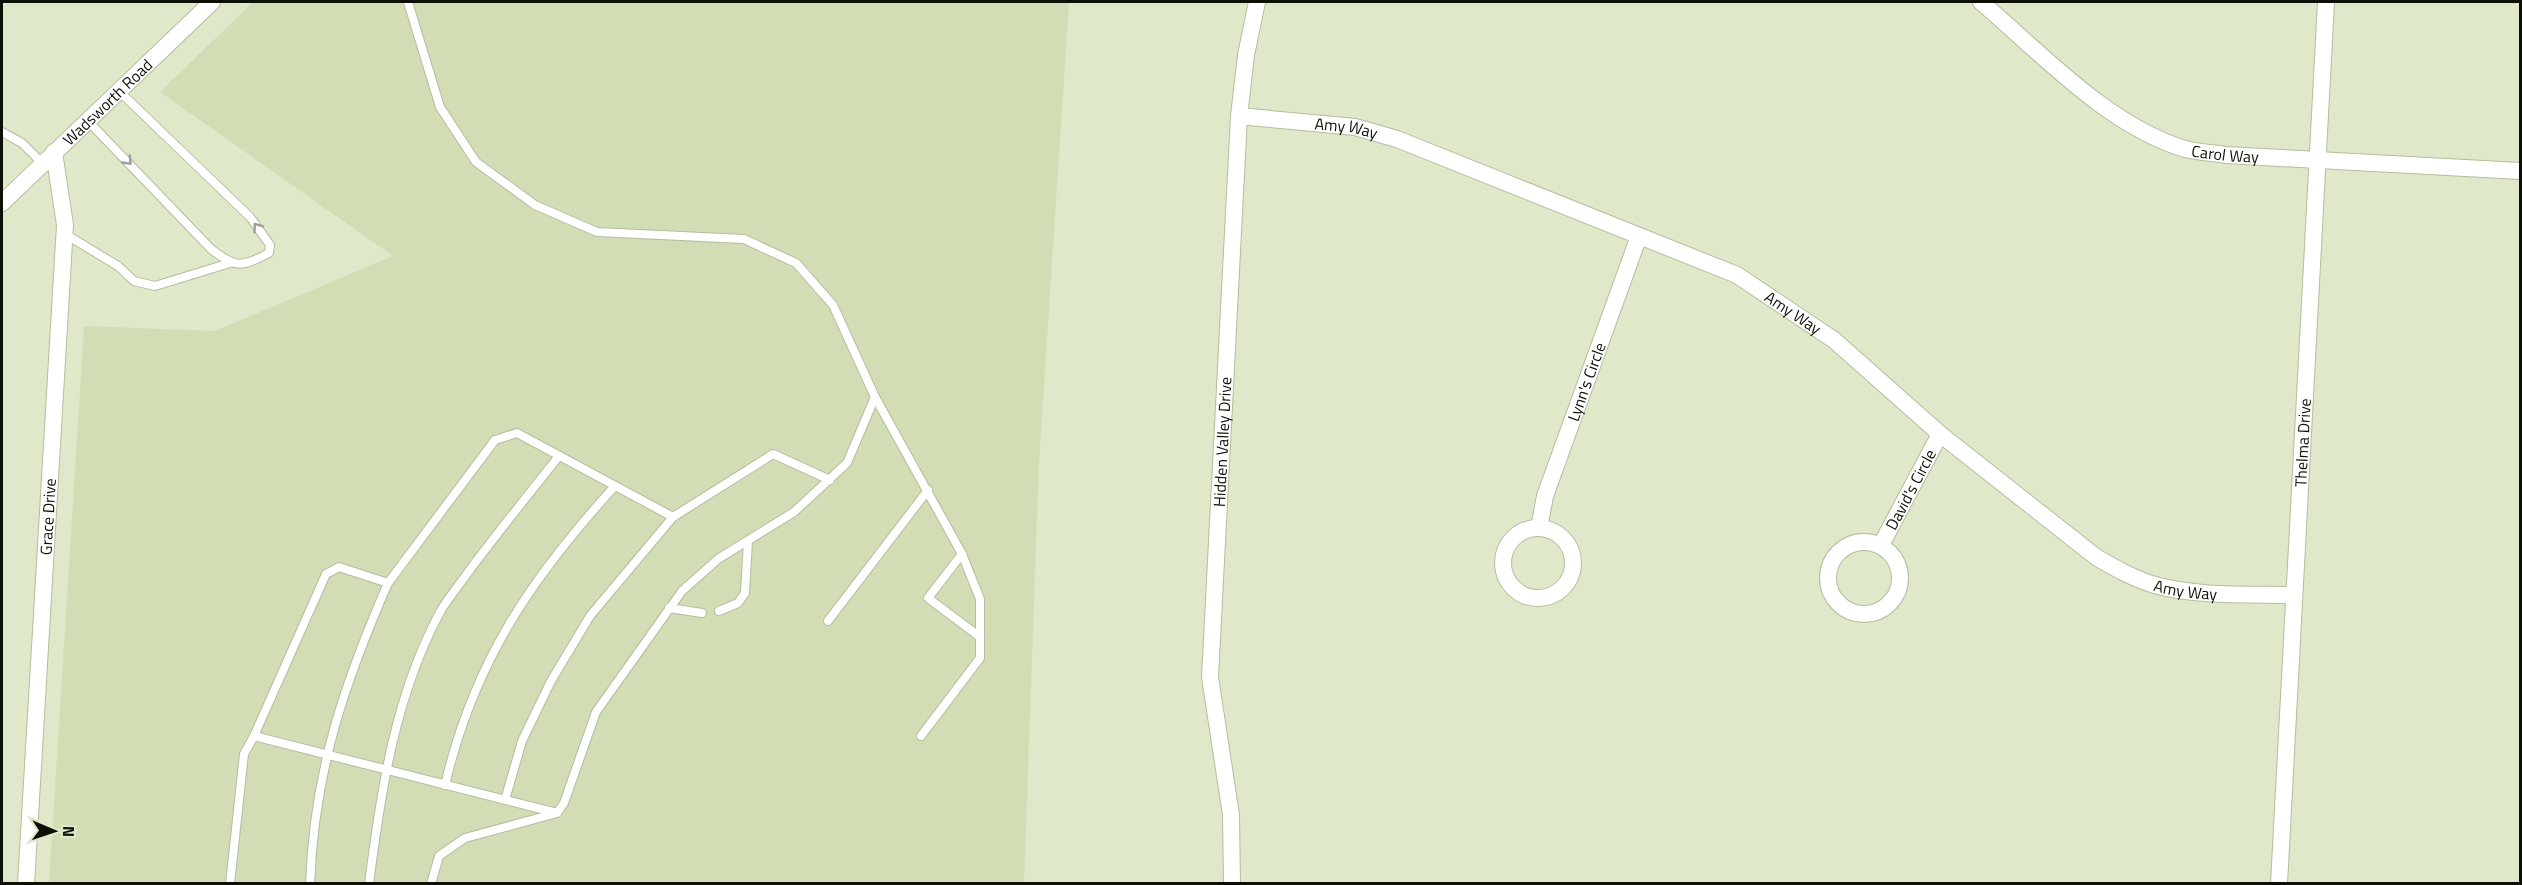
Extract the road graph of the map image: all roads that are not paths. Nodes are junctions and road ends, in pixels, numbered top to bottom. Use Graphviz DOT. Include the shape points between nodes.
graph roads {
  1 [pos="212,2"];
  2 [pos="408,2"];
  3 [pos="1257,2"];
  4 [pos="1980,2"];
  5 [pos="2326,2"];
  6 [pos="118,90"];
  7 [pos="1239,116"];
  8 [pos="87,120"];
  9 [pos="2,132"];
  10 [pos="48,157"];
  11 [pos="2317,160"];
  12 [pos="2520,171"];
  13 [pos="2,203"];
  14 [pos="65,234"];
  15 [pos="1638,236"];
  16 [pos="230,263"];
  17 [pos="875,398"];
  18 [pos="1940,434"];
  19 [pos="559,456"];
  20 [pos="830,480"];
  21 [pos="615,486"];
  22 [pos="928,490"];
  23 [pos="674,517"];
  24 [pos="1539,528"];
  25 [pos="748,541"];
  26 [pos="1881,545"];
  27 [pos="962,554"];
  28 [pos="388,583"];
  29 [pos="2294,595"];
  30 [pos="669,608"];
  31 [pos="718,611"];
  32 [pos="702,613"];
  33 [pos="828,621"];
  34 [pos="980,637"];
  35 [pos="254,736"];
  36 [pos="921,736"];
  37 [pos="326,754"];
  38 [pos="387,770"];
  39 [pos="445,785"];
  40 [pos="505,800"];
  41 [pos="557,813"];
  42 [pos="26,884"];
  43 [pos="230,884"];
  44 [pos="310,884"];
  45 [pos="369,884"];
  46 [pos="431,884"];
  47 [pos="1232,884"];
  48 [pos="2279,884"];
  1 -- 6 [label="street, Wadsworth Road"];
  2 -- 17 [label="lane" via="440,107 476,162 535,205 597,232 744,239 796,263 833,305"];
  3 -- 7 [label="street, Hidden Valley Drive"];
  4 -- 11 [label="street, Carol Way" via="2103,107 2144,132 2186,149"];
  5 -- 11 [label="street, Thelma Drive"];
  6 -- 8 [label="street, Wadsworth Road"];
  16 -- 6 [label="lane, one-way" via="243,265 269,253 270,245 250,217"];
  7 -- 15 [label="street, Amy Way" via="1355,127 1397,139"];
  7 -- 47 [label="street, Hidden Valley Drive" via="1210,676 1231,815"];
  8 -- 10 [label="street, Wadsworth Road"];
  8 -- 16 [label="lane, one-way" via="211,249"];
  9 -- 10 [label="lane"];
  10 -- 13 [label="street, Wadsworth Road"];
  10 -- 14 [label="street, Grace Drive"];
  11 -- 12 [label="street, Carol Way"];
  11 -- 29 [label="street, Thelma Drive"];
  14 -- 16 [label="lane" via="118,266 134,281 155,286"];
  14 -- 42 [label="street, Grace Drive"];
  15 -- 18 [label="street, Amy Way" via="1737,275 1798,314 1834,340"];
  15 -- 24 [label="street, Lynn's Circle" via="1545,496"];
  17 -- 20 [label="lane" via="848,463"];
  17 -- 22 [label="lane"];
  18 -- 26 [label="street, David's Circle"];
  18 -- 29 [label="street, Amy Way" via="2096,557 2124,573 2183,591"];
  19 -- 21 [label="lane"];
  19 -- 28 [label="lane" via="516,433 495,440"];
  19 -- 38 [label="lane" via="441,610 407,684"];
  20 -- 23 [label="lane" via="773,454"];
  20 -- 25 [label="lane" via="794,512"];
  21 -- 23 [label="lane"];
  21 -- 39 [label="lane" via="530,589 502,636 474,690"];
  22 -- 27 [label="lane"];
  22 -- 33 [label="lane"];
  23 -- 40 [label="lane" via="579,634 522,741"];
  24 -- 24 [label="street" via="1562,536 1572,552 1574,570 1561,591 1538,599 1527,597 1509,584 1503,563 1510,542 1518,534"];
  25 -- 30 [label="lane" via="718,559"];
  25 -- 31 [label="lane" via="745,592 738,603"];
  26 -- 26 [label="street, David's Circle" via="1859,542 1839,552 1832,561 1828,572 1832,594 1848,610 1872,614 1884,609 1896,594 1901,576 1898,564"];
  27 -- 34 [label="lane" via="980,599"];
  27 -- 34 [label="lane" via="928,598"];
  28 -- 35 [label="lane" via="339,567 326,574"];
  28 -- 37 [label="lane" via="344,690"];
  29 -- 48 [label="street, Thelma Drive"];
  30 -- 32 [label="lane"];
  30 -- 41 [label="lane" via="596,712"];
  34 -- 36 [label="lane" via="980,658"];
  35 -- 37 [label="lane"];
  35 -- 43 [label="lane" via="244,754"];
  37 -- 38 [label="lane"];
  37 -- 44 [label="lane" via="316,802"];
  38 -- 39 [label="lane"];
  38 -- 45 [label="lane"];
  39 -- 40 [label="lane"];
  40 -- 41 [label="lane"];
  41 -- 46 [label="lane" via="465,838 439,856"];
}
